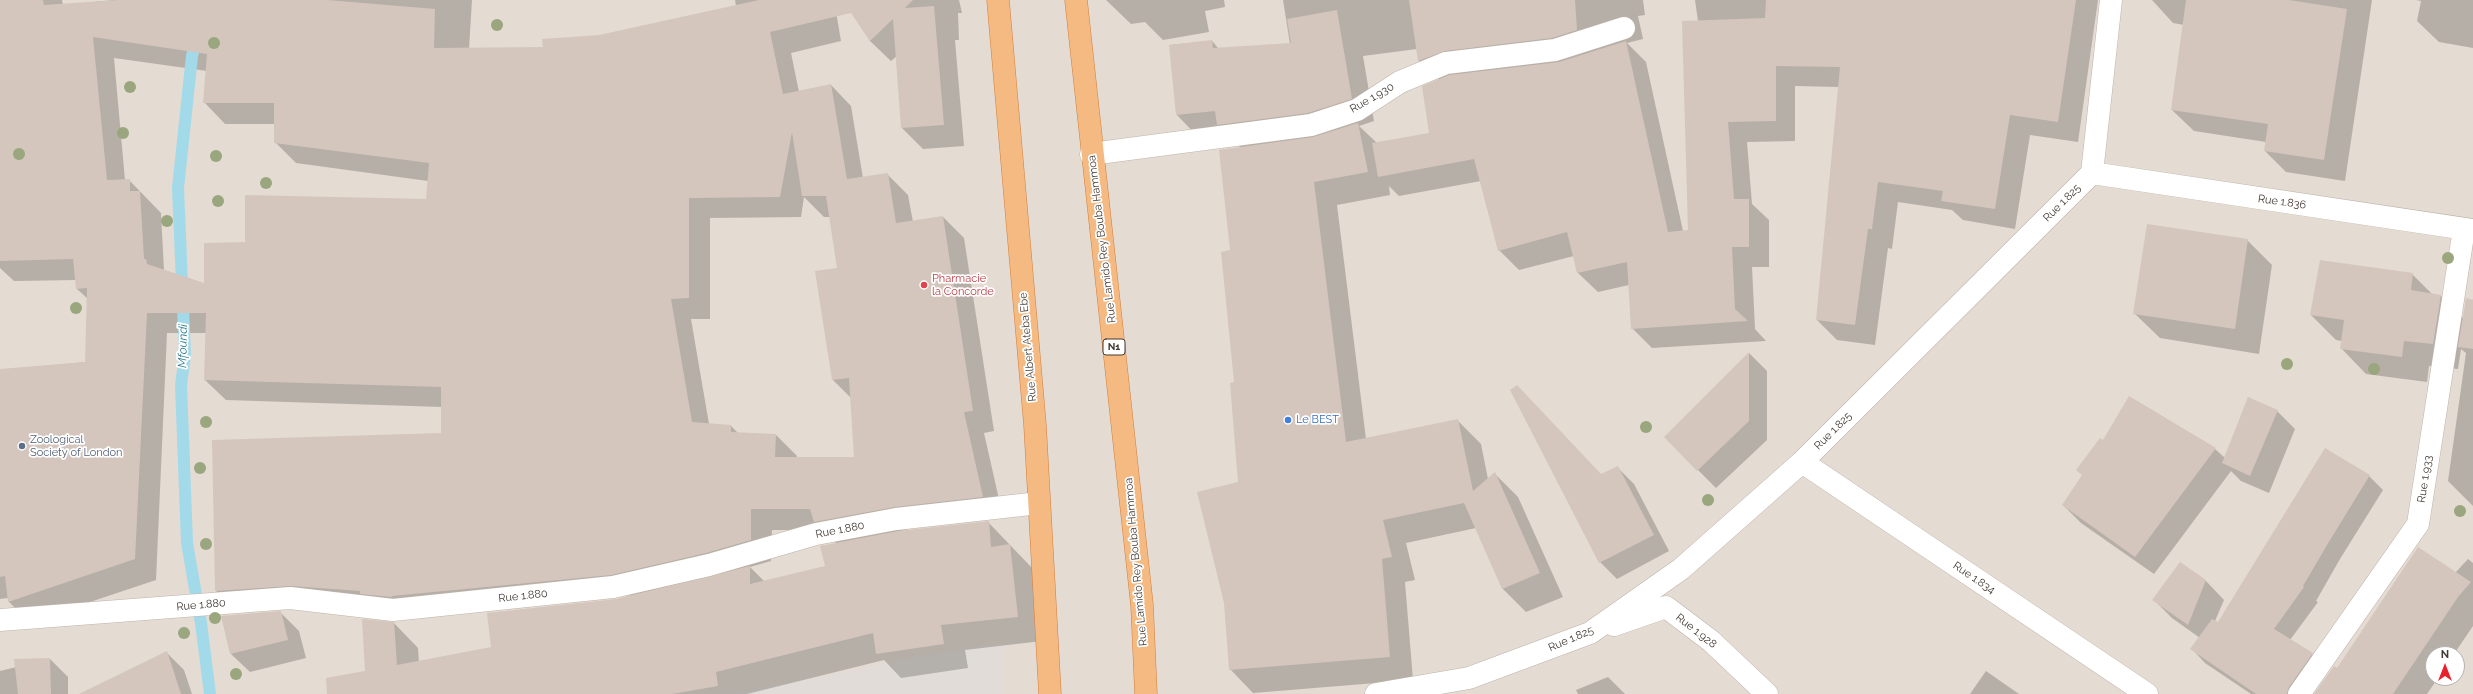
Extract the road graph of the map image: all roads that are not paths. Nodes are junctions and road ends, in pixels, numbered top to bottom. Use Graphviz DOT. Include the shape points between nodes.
graph roads {
  1 [pos="998,0"];
  2 [pos="1076,0"];
  3 [pos="2111,0"];
  4 [pos="1624,28"];
  5 [pos="1092,154"];
  6 [pos="2092,173"];
  7 [pos="2469,229"];
  8 [pos="1802,462"];
  9 [pos="1039,503"];
  10 [pos="0,620"];
  11 [pos="1590,634"];
  12 [pos="1050,694"];
  13 [pos="1146,694"];
  14 [pos="1376,694"];
  15 [pos="1767,694"];
  16 [pos="2147,694"];
  17 [pos="2299,694"];
  1 -- 9 [label="highway, Rue Albert Ateba Ebe" via="1035,426"];
  2 -- 5 [label="highway, Rue Lamido Rey Bouba Hammoa / N1"];
  3 -- 6 [label="street"];
  4 -- 5 [label="street, Rue 1.930" via="1555,50 1446,63 1400,82 1357,110 1312,125"];
  5 -- 13 [label="highway, Rue Lamido Rey Bouba Hammoa / N1" via="1142,605"];
  6 -- 7 [label="street, Rue 1.836"];
  6 -- 8 [label="street, Rue 1.825"];
  7 -- 17 [label="street, Rue 1.933" via="2418,524"];
  8 -- 11 [label="street, Rue 1.825" via="1681,569"];
  8 -- 16 [label="street, Rue 1.834"];
  9 -- 10 [label="street, Rue 1.880" via="896,519 816,534 709,565 613,587 393,610 290,598"];
  9 -- 12 [label="highway, Rue Albert Ateba Ebe"];
  11 -- 14 [label="street, Rue 1.825" via="1470,678"];
  11 -- 15 [label="street, Rue 1.928" via="1666,608 1711,641"];
}
